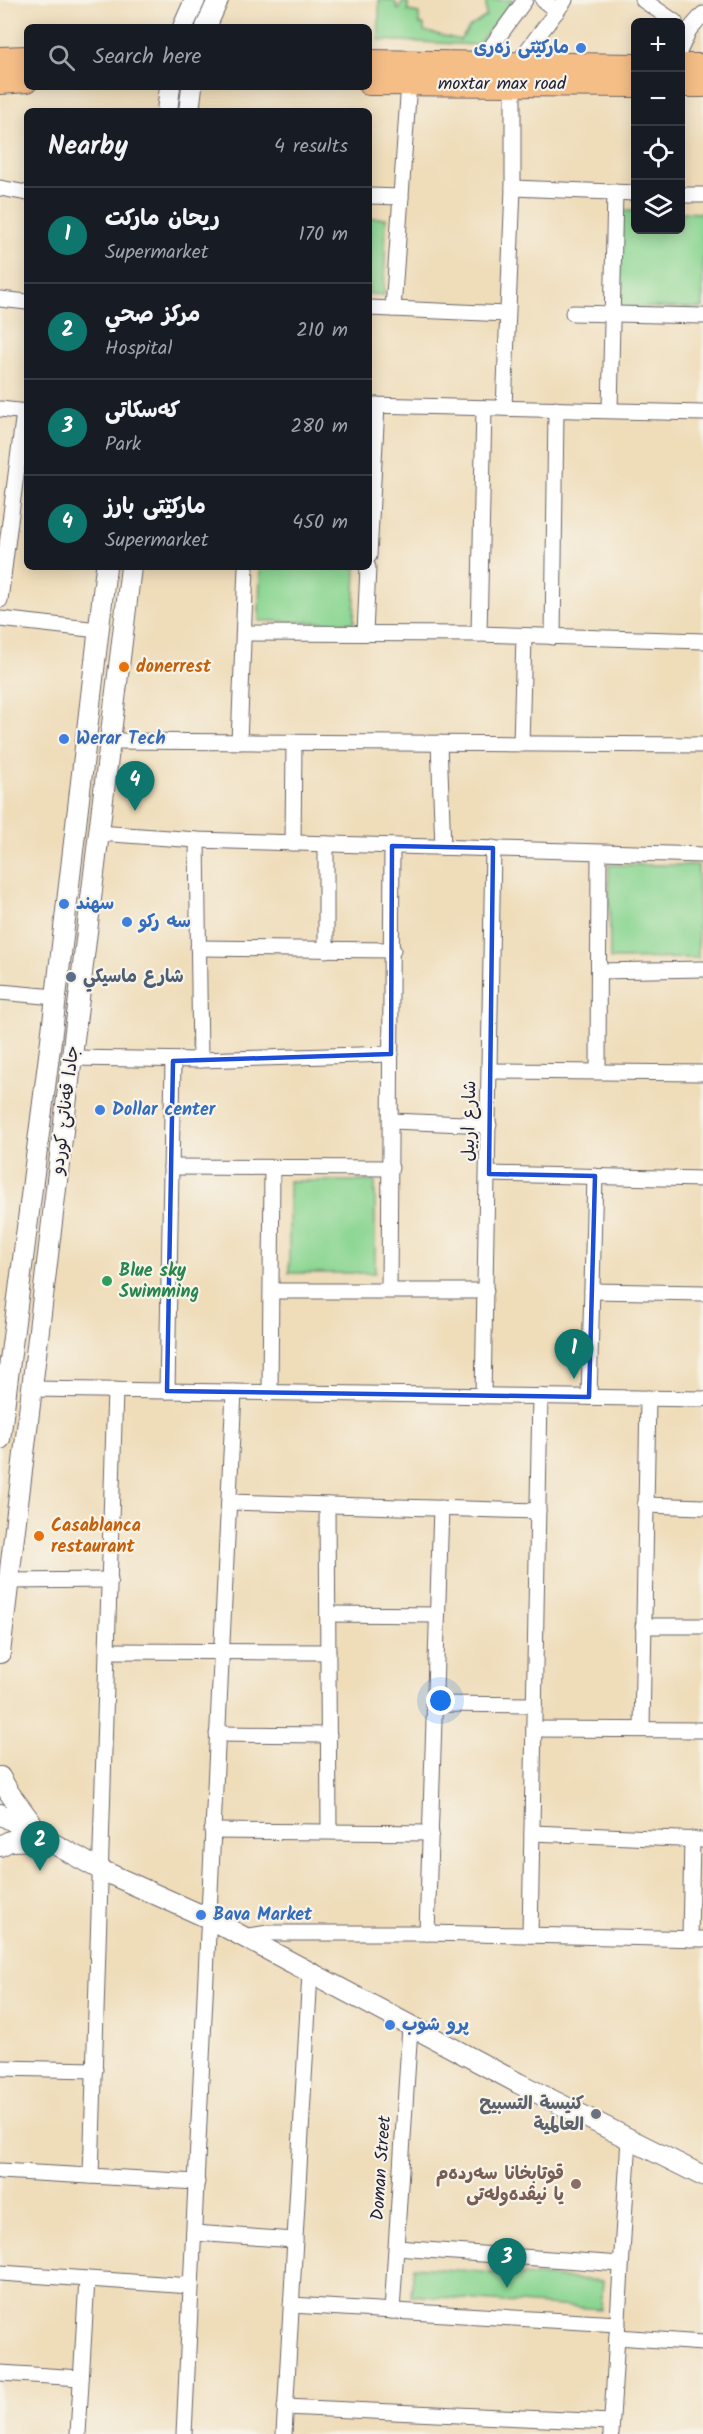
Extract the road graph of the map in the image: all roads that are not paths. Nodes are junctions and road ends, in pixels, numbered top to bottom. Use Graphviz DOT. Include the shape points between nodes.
graph roads {
  1 [pos="195,0"];
  2 [pos="218,0"];
  3 [pos="525,0"];
  4 [pos="543,0"];
  5 [pos="643,0"];
  6 [pos="561,6"];
  7 [pos="703,14"];
  8 [pos="669,18"];
  9 [pos="184,24"];
  10 [pos="207,24"];
  11 [pos="685,30"];
  12 [pos="24,58"];
  13 [pos="0,59"];
  14 [pos="372,62"];
  15 [pos="478,65"];
  16 [pos="631,66"];
  17 [pos="685,66"];
  18 [pos="703,66"];
  19 [pos="515,75"];
  20 [pos="24,80"];
  21 [pos="0,82"];
  22 [pos="372,83"];
  23 [pos="409,83"];
  24 [pos="631,85"];
  25 [pos="685,85"];
  26 [pos="703,85"];
  27 [pos="170,90"];
  28 [pos="192,90"];
  29 [pos="166,108"];
  30 [pos="189,108"];
  31 [pos="0,188"];
  32 [pos="513,188"];
  33 [pos="24,192"];
  34 [pos="615,192"];
  35 [pos="631,193"];
  36 [pos="685,195"];
  37 [pos="703,195"];
  38 [pos="372,196"];
  39 [pos="401,196"];
  40 [pos="0,299"];
  41 [pos="24,302"];
  42 [pos="372,309"];
  43 [pos="393,309"];
  44 [pos="573,313"];
  45 [pos="507,314"];
  46 [pos="612,314"];
  47 [pos="703,316"];
  48 [pos="373,405"];
  49 [pos="484,408"];
  50 [pos="504,408"];
  51 [pos="0,409"];
  52 [pos="556,409"];
  53 [pos="610,410"];
  54 [pos="24,412"];
  55 [pos="703,413"];
  56 [pos="24,422"];
  57 [pos="372,447"];
  58 [pos="5,514"];
  59 [pos="106,570"];
  60 [pos="131,570"];
  61 [pos="246,570"];
  62 [pos="368,570"];
  63 [pos="0,600"];
  64 [pos="0,619"];
  65 [pos="98,630"];
  66 [pos="244,633"];
  67 [pos="365,633"];
  68 [pos="479,634"];
  69 [pos="524,636"];
  70 [pos="553,637"];
  71 [pos="703,641"];
  72 [pos="110,741"];
  73 [pos="239,742"];
  74 [pos="294,742"];
  75 [pos="440,743"];
  76 [pos="521,744"];
  77 [pos="703,745"];
  78 [pos="98,833"];
  79 [pos="197,840"];
  80 [pos="294,843"];
  81 [pos="326,844"];
  82 [pos="392,846"];
  83 [pos="442,847"];
  84 [pos="493,848"];
  85 [pos="599,853"];
  86 [pos="703,855"];
  87 [pos="198,948"];
  88 [pos="327,950"];
  89 [pos="393,950"];
  90 [pos="703,969"];
  91 [pos="599,971"];
  92 [pos="0,992"];
  93 [pos="56,997"];
  94 [pos="391,1054"];
  95 [pos="72,1058"];
  96 [pos="200,1060"];
  97 [pos="173,1061"];
  98 [pos="491,1071"];
  99 [pos="598,1071"];
  100 [pos="703,1073"];
  101 [pos="391,1121"];
  102 [pos="489,1125"];
  103 [pos="171,1167"];
  104 [pos="272,1168"];
  105 [pos="391,1168"];
  106 [pos="489,1174"];
  107 [pos="595,1176"];
  108 [pos="703,1179"];
  109 [pos="389,1290"];
  110 [pos="272,1291"];
  111 [pos="486,1291"];
  112 [pos="592,1291"];
  113 [pos="703,1293"];
  114 [pos="5,1359"];
  115 [pos="32,1389"];
  116 [pos="115,1390"];
  117 [pos="167,1391"];
  118 [pos="234,1392"];
  119 [pos="270,1392"];
  120 [pos="483,1396"];
  121 [pos="540,1396"];
  122 [pos="589,1397"];
  123 [pos="648,1398"];
  124 [pos="703,1399"];
  125 [pos="0,1439"];
  126 [pos="229,1502"];
  127 [pos="327,1505"];
  128 [pos="645,1505"];
  129 [pos="703,1506"];
  130 [pos="441,1508"];
  131 [pos="538,1511"];
  132 [pos="110,1580"];
  133 [pos="9,1581"];
  134 [pos="328,1614"];
  135 [pos="436,1615"];
  136 [pos="643,1626"];
  137 [pos="703,1626"];
  138 [pos="222,1650"];
  139 [pos="108,1651"];
  140 [pos="328,1652"];
  141 [pos="0,1653"];
  142 [pos="433,1704"];
  143 [pos="534,1706"];
  144 [pos="534,1729"];
  145 [pos="642,1730"];
  146 [pos="703,1730"];
  147 [pos="217,1734"];
  148 [pos="329,1735"];
  149 [pos="0,1777"];
  150 [pos="0,1814"];
  151 [pos="212,1831"];
  152 [pos="329,1831"];
  153 [pos="431,1833"];
  154 [pos="532,1833"];
  155 [pos="45,1840"];
  156 [pos="698,1840"];
  157 [pos="0,1846"];
  158 [pos="101,1870"];
  159 [pos="208,1918"];
  160 [pos="428,1934"];
  161 [pos="530,1935"];
  162 [pos="243,1937"];
  163 [pos="696,1939"];
  164 [pos="310,1973"];
  165 [pos="410,2027"];
  166 [pos="0,2068"];
  167 [pos="94,2070"];
  168 [pos="629,2138"];
  169 [pos="0,2171"];
  170 [pos="91,2176"];
  171 [pos="703,2176"];
  172 [pos="197,2182"];
  173 [pos="194,2233"];
  174 [pos="295,2240"];
  175 [pos="397,2248"];
  176 [pos="621,2264"];
  177 [pos="0,2273"];
  178 [pos="87,2279"];
  179 [pos="191,2286"];
  180 [pos="291,2305"];
  181 [pos="392,2311"];
  182 [pos="617,2330"];
  183 [pos="703,2343"];
  184 [pos="0,2373"];
  185 [pos="81,2378"];
  186 [pos="285,2407"];
  187 [pos="509,2418"];
  188 [pos="611,2428"];
  189 [pos="78,2434"];
  190 [pos="184,2434"];
  191 [pos="284,2434"];
  192 [pos="508,2434"];
  1 -- 9 [label="street"];
  2 -- 10 [label="street"];
  3 -- 15 [label="street"];
  4 -- 6 [label="street"];
  5 -- 8 [label="street"];
  6 -- 19 [label="street"];
  7 -- 11 [label="street"];
  12 -- 13 [label="main road"];
  14 -- 15 [label="main road"];
  15 -- 19 [label="main road"];
  16 -- 19 [label="main road"];
  17 -- 18 [label="main road"];
  19 -- 23 [label="main road, moxtar max road"];
  19 -- 24 [label="main road, moxtar max road"];
  19 -- 32 [label="street"];
  20 -- 21 [label="main road"];
  22 -- 23 [label="main road, moxtar max road"];
  23 -- 39 [label="street"];
  25 -- 26 [label="main road"];
  27 -- 29 [label="street"];
  28 -- 30 [label="street"];
  31 -- 33 [label="street"];
  32 -- 34 [label="street"];
  32 -- 45 [label="street"];
  34 -- 35 [label="street"];
  34 -- 46 [label="street"];
  36 -- 37 [label="street"];
  38 -- 39 [label="street"];
  39 -- 43 [label="street"];
  40 -- 41 [label="street"];
  42 -- 43 [label="street"];
  43 -- 45 [label="street"];
  44 -- 46 [label="street"];
  45 -- 50 [label="street"];
  46 -- 47 [label="street"];
  46 -- 53 [label="street"];
  48 -- 49 [label="street"];
  48 -- 57 [label="street"];
  49 -- 50 [label="street"];
  49 -- 68 [label="street"];
  50 -- 52 [label="street"];
  51 -- 54 [label="street"];
  52 -- 53 [label="street"];
  52 -- 70 [label="street"];
  53 -- 55 [label="street"];
  56 -- 58 [label="street"];
  58 -- 63 [label="street"];
  59 -- 65 [label="street, جادا قەناتێ کوردو"];
  60 -- 72 [label="street, جادا قەناتێ کوردو"];
  61 -- 66 [label="street"];
  62 -- 67 [label="street"];
  64 -- 65 [label="street"];
  65 -- 93 [label="street, جادا قەناتێ کوردو"];
  66 -- 67 [label="street"];
  66 -- 73 [label="street"];
  67 -- 68 [label="street"];
  68 -- 69 [label="street"];
  69 -- 70 [label="street"];
  69 -- 76 [label="street"];
  70 -- 71 [label="street"];
  72 -- 73 [label="street"];
  72 -- 78 [label="street, جادا قەناتێ کوردو"];
  73 -- 74 [label="street"];
  74 -- 75 [label="street"];
  74 -- 80 [label="street"];
  75 -- 76 [label="street"];
  75 -- 83 [label="street"];
  76 -- 77 [label="street"];
  78 -- 79 [label="street"];
  78 -- 95 [label="street, جادا قەناتێ کوردو"];
  79 -- 80 [label="street"];
  79 -- 87 [label="street"];
  80 -- 81 [label="street"];
  81 -- 82 [label="street"];
  81 -- 88 [label="street"];
  82 -- 83 [label="street"];
  82 -- 89 [label="street"];
  83 -- 84 [label="street"];
  84 -- 85 [label="street"];
  84 -- 98 [label="street, شارع اربيل"];
  85 -- 86 [label="street"];
  85 -- 91 [label="street"];
  87 -- 88 [label="street"];
  87 -- 96 [label="street"];
  88 -- 89 [label="street"];
  89 -- 94 [label="street"];
  90 -- 91 [label="street"];
  91 -- 99 [label="street"];
  92 -- 93 [label="street"];
  93 -- 114 [label="street, جادا قەناتێ کوردو"];
  94 -- 96 [label="street"];
  94 -- 101 [label="street"];
  95 -- 97 [label="street"];
  95 -- 115 [label="street, جادا قەناتێ کوردو"];
  96 -- 97 [label="street"];
  97 -- 103 [label="street"];
  98 -- 99 [label="street"];
  98 -- 102 [label="street, شارع اربيل"];
  99 -- 100 [label="street"];
  101 -- 102 [label="street"];
  101 -- 105 [label="street"];
  102 -- 106 [label="street, شارع اربيل"];
  103 -- 104 [label="street"];
  103 -- 117 [label="street"];
  104 -- 105 [label="street"];
  104 -- 110 [label="street"];
  105 -- 109 [label="street"];
  106 -- 107 [label="street"];
  106 -- 111 [label="street, شارع اربيل"];
  107 -- 108 [label="street"];
  107 -- 112 [label="street"];
  109 -- 110 [label="street"];
  109 -- 111 [label="street"];
  110 -- 119 [label="street"];
  111 -- 120 [label="street, شارع اربيل"];
  112 -- 113 [label="street"];
  112 -- 122 [label="street"];
  114 -- 125 [label="street, جادا قەناتێ کوردو"];
  115 -- 116 [label="street"];
  115 -- 133 [label="street, جادا قەناتێ کوردو"];
  116 -- 117 [label="street"];
  116 -- 132 [label="street"];
  117 -- 118 [label="street"];
  118 -- 119 [label="street"];
  118 -- 126 [label="street"];
  119 -- 120 [label="street"];
  120 -- 121 [label="street"];
  121 -- 122 [label="street"];
  121 -- 131 [label="street"];
  122 -- 123 [label="street"];
  123 -- 124 [label="street"];
  123 -- 128 [label="street"];
  126 -- 127 [label="street"];
  126 -- 138 [label="street"];
  127 -- 130 [label="street"];
  127 -- 134 [label="street"];
  128 -- 129 [label="street"];
  128 -- 136 [label="street"];
  130 -- 131 [label="street"];
  130 -- 135 [label="street"];
  131 -- 143 [label="street"];
  132 -- 133 [label="street"];
  132 -- 139 [label="street"];
  133 -- 141 [label="street, جادا قەناتێ کوردو"];
  134 -- 135 [label="street"];
  134 -- 140 [label="street"];
  135 -- 142 [label="street"];
  136 -- 137 [label="street"];
  136 -- 145 [label="street"];
  138 -- 139 [label="street"];
  138 -- 140 [label="street"];
  138 -- 147 [label="street"];
  139 -- 158 [label="street"];
  140 -- 148 [label="street"];
  142 -- 143 [label="street"];
  142 -- 153 [label="street"];
  143 -- 144 [label="street"];
  144 -- 145 [label="street"];
  144 -- 154 [label="street"];
  145 -- 146 [label="street"];
  147 -- 148 [label="street"];
  147 -- 151 [label="street"];
  148 -- 152 [label="street"];
  149 -- 155 [label="street"];
  150 -- 155 [label="street"];
  151 -- 152 [label="street"];
  151 -- 159 [label="street"];
  152 -- 153 [label="street"];
  153 -- 160 [label="street"];
  154 -- 156 [label="street"];
  154 -- 161 [label="street"];
  155 -- 157 [label="street" via="10,1841"];
  155 -- 158 [label="street"];
  156 -- 163 [label="street"];
  158 -- 159 [label="street"];
  158 -- 167 [label="street"];
  159 -- 162 [label="street"];
  159 -- 172 [label="street"];
  160 -- 161 [label="street"];
  160 -- 162 [label="street" via="268,1933"];
  161 -- 163 [label="street"];
  162 -- 164 [label="street"];
  164 -- 165 [label="street"];
  164 -- 174 [label="street"];
  165 -- 168 [label="street"];
  165 -- 175 [label="street, Doman Street"];
  166 -- 167 [label="street"];
  167 -- 170 [label="street"];
  168 -- 171 [label="street"];
  168 -- 176 [label="street"];
  169 -- 170 [label="street"];
  170 -- 172 [label="street"];
  172 -- 173 [label="street"];
  173 -- 174 [label="street"];
  173 -- 179 [label="street"];
  174 -- 180 [label="street"];
  175 -- 176 [label="street"];
  175 -- 181 [label="street, Doman Street"];
  176 -- 182 [label="street"];
  177 -- 178 [label="street"];
  178 -- 179 [label="street"];
  178 -- 185 [label="street"];
  179 -- 190 [label="street"];
  180 -- 181 [label="street"];
  180 -- 186 [label="street"];
  181 -- 182 [label="street"];
  182 -- 183 [label="street"];
  182 -- 188 [label="street"];
  184 -- 185 [label="street"];
  185 -- 189 [label="street"];
  186 -- 187 [label="street"];
  186 -- 191 [label="street"];
  187 -- 188 [label="street"];
  187 -- 192 [label="street"];
}
